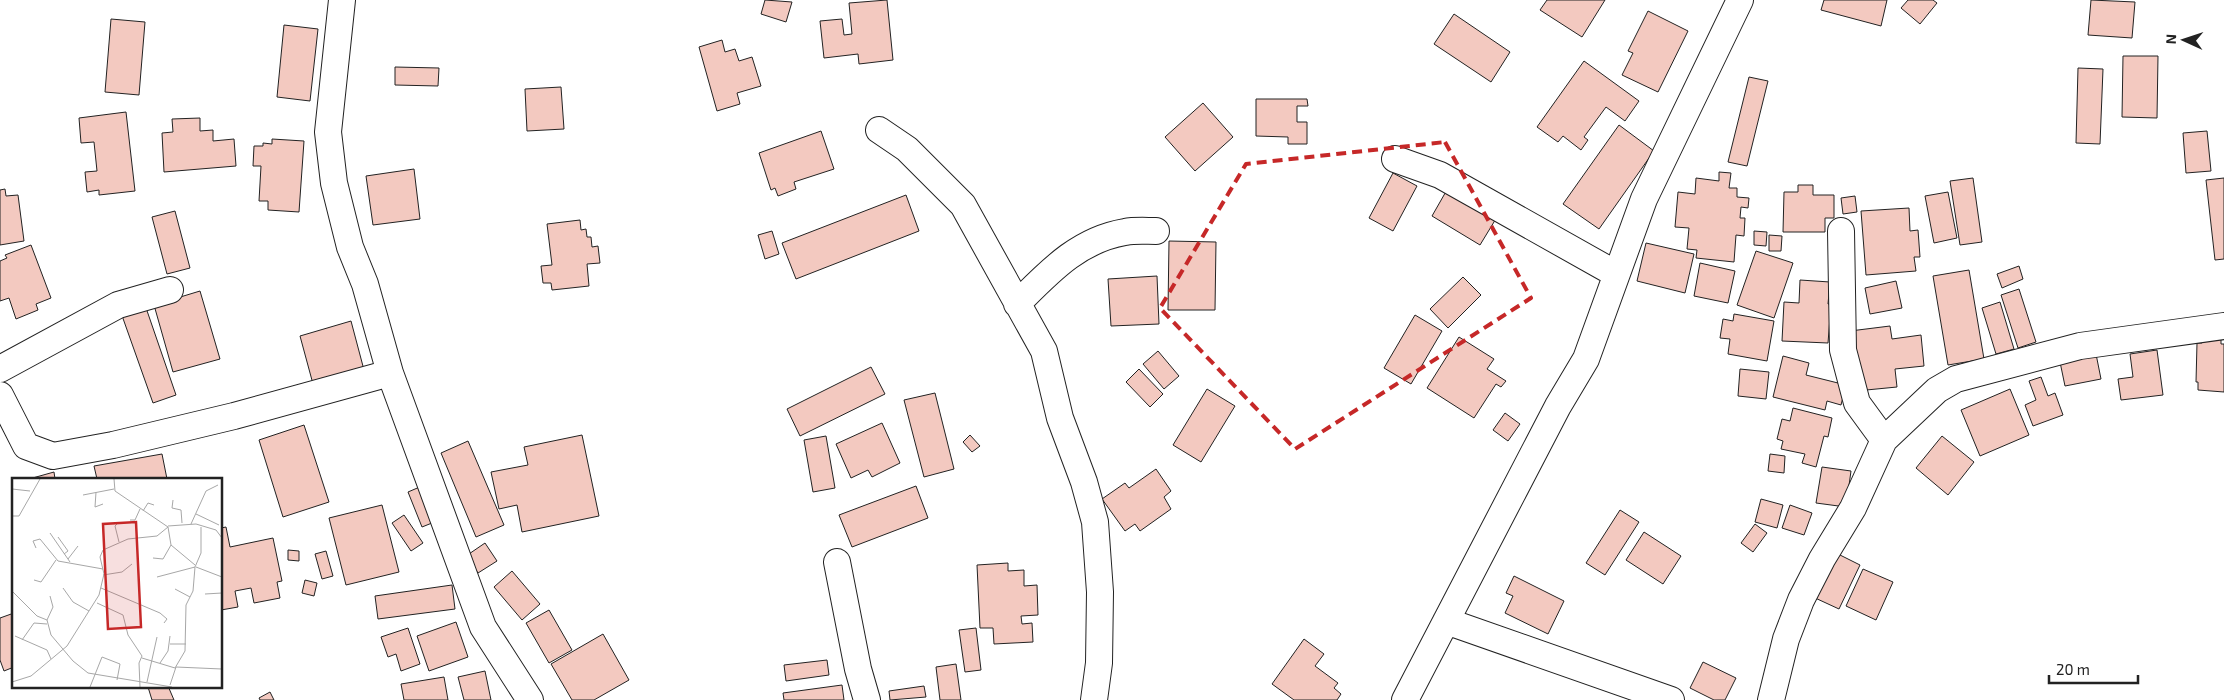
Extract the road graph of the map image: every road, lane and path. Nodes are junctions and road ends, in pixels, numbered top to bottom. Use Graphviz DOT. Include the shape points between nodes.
graph roads {
  1 [pos="342,0"];
  2 [pos="1740,0"];
  3 [pos="879,130"];
  4 [pos="1395,159"];
  5 [pos="1156,231"];
  6 [pos="1841,231"];
  7 [pos="1616,274"];
  8 [pos="170,290"];
  9 [pos="1017,304"];
  10 [pos="2224,326"];
  11 [pos="0,369"];
  12 [pos="390,373"];
  13 [pos="0,395"];
  14 [pos="1884,440"];
  15 [pos="837,562"];
  16 [pos="1446,621"];
  17 [pos="530,700"];
  18 [pos="867,700"];
  19 [pos="1094,700"];
  20 [pos="1405,700"];
  21 [pos="1670,700"];
  22 [pos="1771,700"];
  1 -- 12 [label="street" via="328,132 334,183 350,248 365,284"];
  2 -- 7 [label="street" via="1644,199"];
  3 -- 9 [label="street" via="908,149 963,205"];
  4 -- 7 [label="street" via="1440,175"];
  5 -- 9 [label="street" via="1125,232 1086,244 1053,268"];
  6 -- 14 [label="street" via="1843,350 1857,403"];
  7 -- 16 [label="street" via="1586,359 1558,406"];
  8 -- 11 [label="street" via="118,305"];
  9 -- 19 [label="street" via="1044,351 1060,418 1095,522 1100,592 1099,663"];
  10 -- 14 [label="street" via="2080,346 1956,379 1938,390"];
  12 -- 13 [label="street" via="234,416 53,456 26,446"];
  12 -- 17 [label="street" via="483,627"];
  14 -- 22 [label="street" via="1853,508 1801,600 1786,639"];
  15 -- 18 [label="street"];
  16 -- 20 [label="street"];
  16 -- 21 [label="street"];
}
